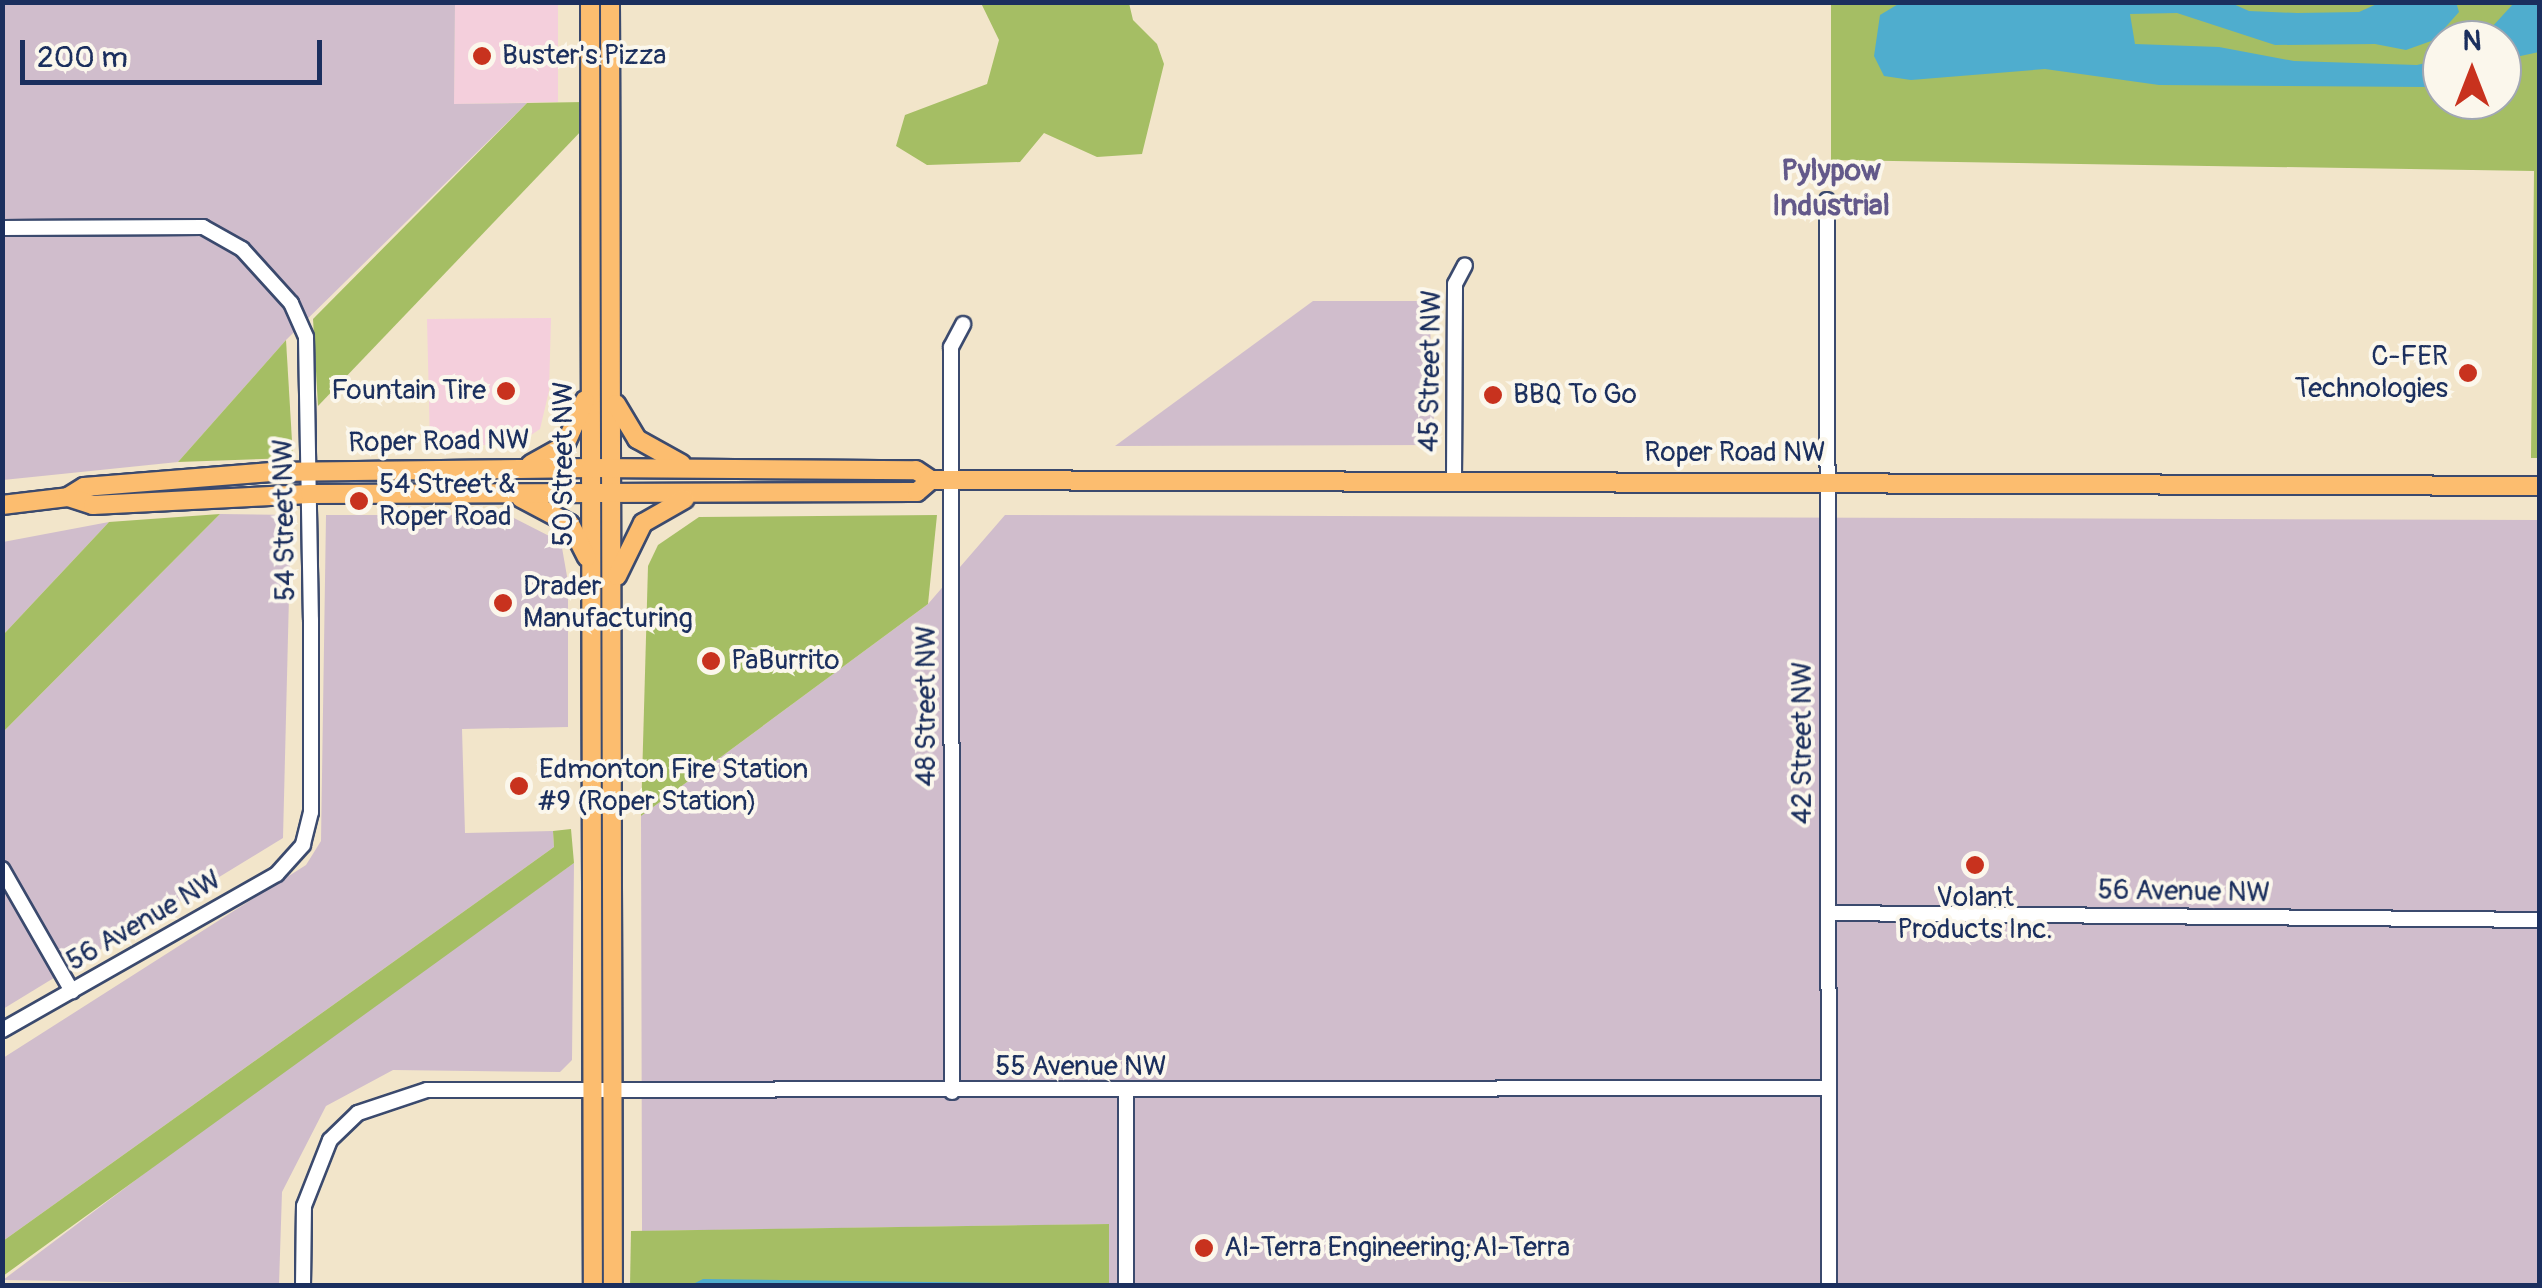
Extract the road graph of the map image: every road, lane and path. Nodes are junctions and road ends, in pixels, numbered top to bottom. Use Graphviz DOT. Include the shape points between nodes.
graph roads {
  1 [pos="590,2"];
  2 [pos="610,2"];
  3 [pos="1827,200"];
  4 [pos="2,228"];
  5 [pos="1465,265"];
  6 [pos="963,324"];
  7 [pos="591,380"];
  8 [pos="610,382"];
  9 [pos="592,468"];
  10 [pos="612,468"];
  11 [pos="520,469"];
  12 [pos="702,469"];
  13 [pos="309,471"];
  14 [pos="931,480"];
  15 [pos="951,480"];
  16 [pos="1454,480"];
  17 [pos="1828,480"];
  18 [pos="2540,486"];
  19 [pos="506,493"];
  20 [pos="592,493"];
  21 [pos="611,493"];
  22 [pos="310,494"];
  23 [pos="706,494"];
  24 [pos="68,497"];
  25 [pos="2,505"];
  26 [pos="592,572"];
  27 [pos="611,596"];
  28 [pos="303,845"];
  29 [pos="2,869"];
  30 [pos="1828,914"];
  31 [pos="2540,920"];
  32 [pos="72,991"];
  33 [pos="2,1030"];
  34 [pos="1829,1088"];
  35 [pos="593,1092"];
  36 [pos="612,1092"];
  37 [pos="952,1092"];
  38 [pos="1126,1092"];
  39 [pos="303,1286"];
  40 [pos="592,1286"];
  41 [pos="613,1286"];
  42 [pos="1126,1286"];
  43 [pos="1829,1286"];
  1 -- 7 [label="main road, 50 Street NW"];
  2 -- 8 [label="main road, 50 Street NW"];
  3 -- 17 [label="street, 42 Street NW"];
  4 -- 13 [label="street, 54 Street NW" via="214,231 260,268 300,318"];
  5 -- 16 [label="street, 45 Street NW" via="1455,284"];
  6 -- 15 [label="street, 48 Street NW" via="951,347"];
  7 -- 9 [label="main road, 50 Street NW"];
  7 -- 11 [label="main road" via="565,445"];
  8 -- 10 [label="main road, 50 Street NW"];
  8 -- 12 [label="main road" via="624,427 664,460"];
  9 -- 10 [label="main road, Roper Road NW"];
  9 -- 11 [label="main road, Roper Road NW"];
  9 -- 20 [label="main road, 50 Street NW"];
  10 -- 12 [label="main road, Roper Road NW"];
  10 -- 21 [label="main road, 50 Street NW"];
  11 -- 13 [label="main road, Roper Road NW"];
  12 -- 14 [label="main road, Roper Road NW" via="916,470"];
  13 -- 22 [label="street, 54 Street NW"];
  13 -- 24 [label="main road, Roper Road NW" via="84,487"];
  14 -- 15 [label="main road, Roper Road NW"];
  14 -- 23 [label="main road, Roper Road NW" via="917,492"];
  15 -- 16 [label="main road, Roper Road NW"];
  15 -- 37 [label="street, 48 Street NW"];
  16 -- 17 [label="main road, Roper Road NW"];
  17 -- 18 [label="main road, Roper Road NW"];
  17 -- 30 [label="street, 42 Street NW"];
  19 -- 20 [label="main road, Roper Road NW"];
  19 -- 22 [label="main road, Roper Road NW"];
  19 -- 26 [label="main road" via="570,524"];
  20 -- 21 [label="main road, Roper Road NW"];
  20 -- 26 [label="main road, 50 Street NW"];
  21 -- 23 [label="main road, Roper Road NW"];
  21 -- 27 [label="main road, 50 Street NW"];
  22 -- 24 [label="main road, Roper Road NW" via="93,505"];
  22 -- 28 [label="street, 54 Street NW" via="311,812"];
  23 -- 27 [label="main road" via="662,507 643,523 626,549"];
  24 -- 25 [label="main road, Roper Road NW"];
  26 -- 35 [label="main road, 50 Street NW"];
  27 -- 36 [label="main road, 50 Street NW"];
  28 -- 32 [label="street, 56 Avenue NW" via="277,874"];
  29 -- 32 [label="street"];
  30 -- 31 [label="street, 56 Avenue NW"];
  30 -- 34 [label="street, 42 Street NW"];
  32 -- 33 [label="street, 56 Avenue NW"];
  34 -- 38 [label="street, 55 Avenue NW"];
  34 -- 43 [label="street, 42 Street NW"];
  35 -- 36 [label="street, 55 Avenue NW"];
  35 -- 39 [label="street, 55 Avenue NW" via="427,1090 379,1103 342,1125 309,1184"];
  35 -- 40 [label="main road, 50 Street NW"];
  36 -- 37 [label="street, 55 Avenue NW"];
  36 -- 41 [label="main road, 50 Street NW"];
  37 -- 38 [label="street, 55 Avenue NW"];
  38 -- 42 [label="street"];
}
